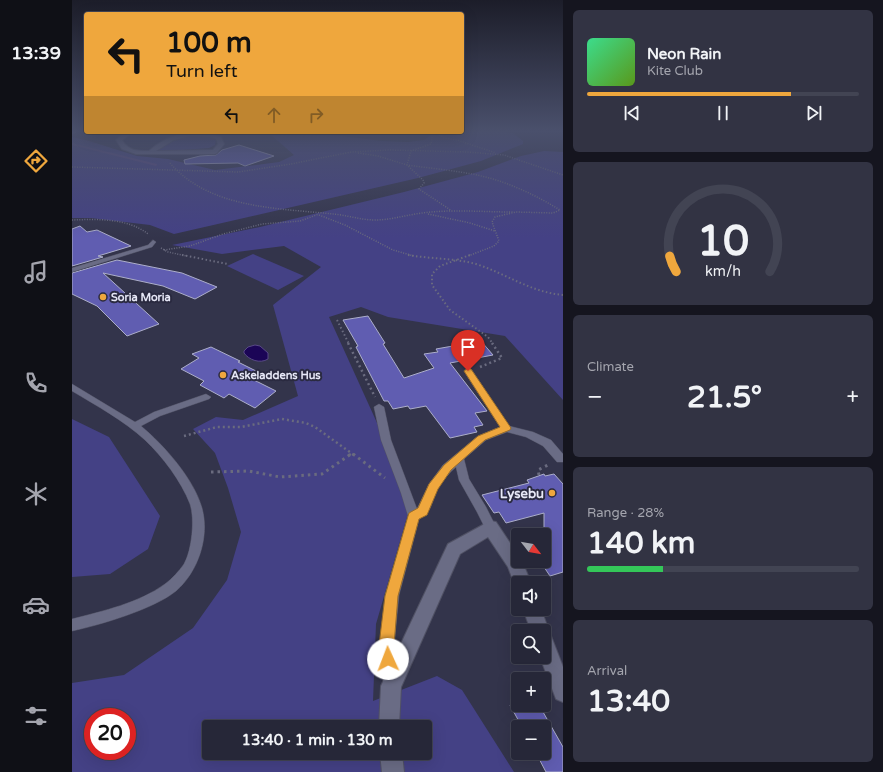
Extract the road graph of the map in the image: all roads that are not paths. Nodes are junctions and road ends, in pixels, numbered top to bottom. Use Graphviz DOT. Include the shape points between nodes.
graph roads {
  1 [pos="153,242"];
  2 [pos="72,270"];
  3 [pos="468,371"];
  4 [pos="72,388"];
  5 [pos="206,397"];
  6 [pos="380,407"];
  7 [pos="134,426"];
  8 [pos="506,428"];
  9 [pos="459,459"];
  10 [pos="561,459"];
  11 [pos="414,516"];
  12 [pos="490,527"];
  13 [pos="519,576"];
  14 [pos="72,625"];
  15 [pos="551,660"];
  16 [pos="391,686"];
  17 [pos="563,692"];
  18 [pos="389,720"];
  19 [pos="392,760"];
  20 [pos="393,772"];
  1 -- 2 [label="lane" via="150,246"];
  3 -- 8 [label="lane"];
  4 -- 7 [label="lane"];
  5 -- 7 [label="lane" via="157,414"];
  6 -- 11 [label="lane" via="386,440"];
  7 -- 14 [label="lane" via="158,446 181,478 196,509 196,542 188,567 170,588 90,622"];
  8 -- 9 [label="lane" via="482,438"];
  8 -- 10 [label="lane" via="529,434 547,443"];
  9 -- 11 [label="lane" via="447,468 433,487 423,511"];
  9 -- 12 [label="lane" via="464,480"];
  11 -- 16 [label="lane" via="392,596 386,645"];
  12 -- 13 [label="street"];
  12 -- 16 [label="street" via="454,549"];
  15 -- 17 [label="street"];
  16 -- 18 [label="street"];
  19 -- 20 [label="street"];
}
